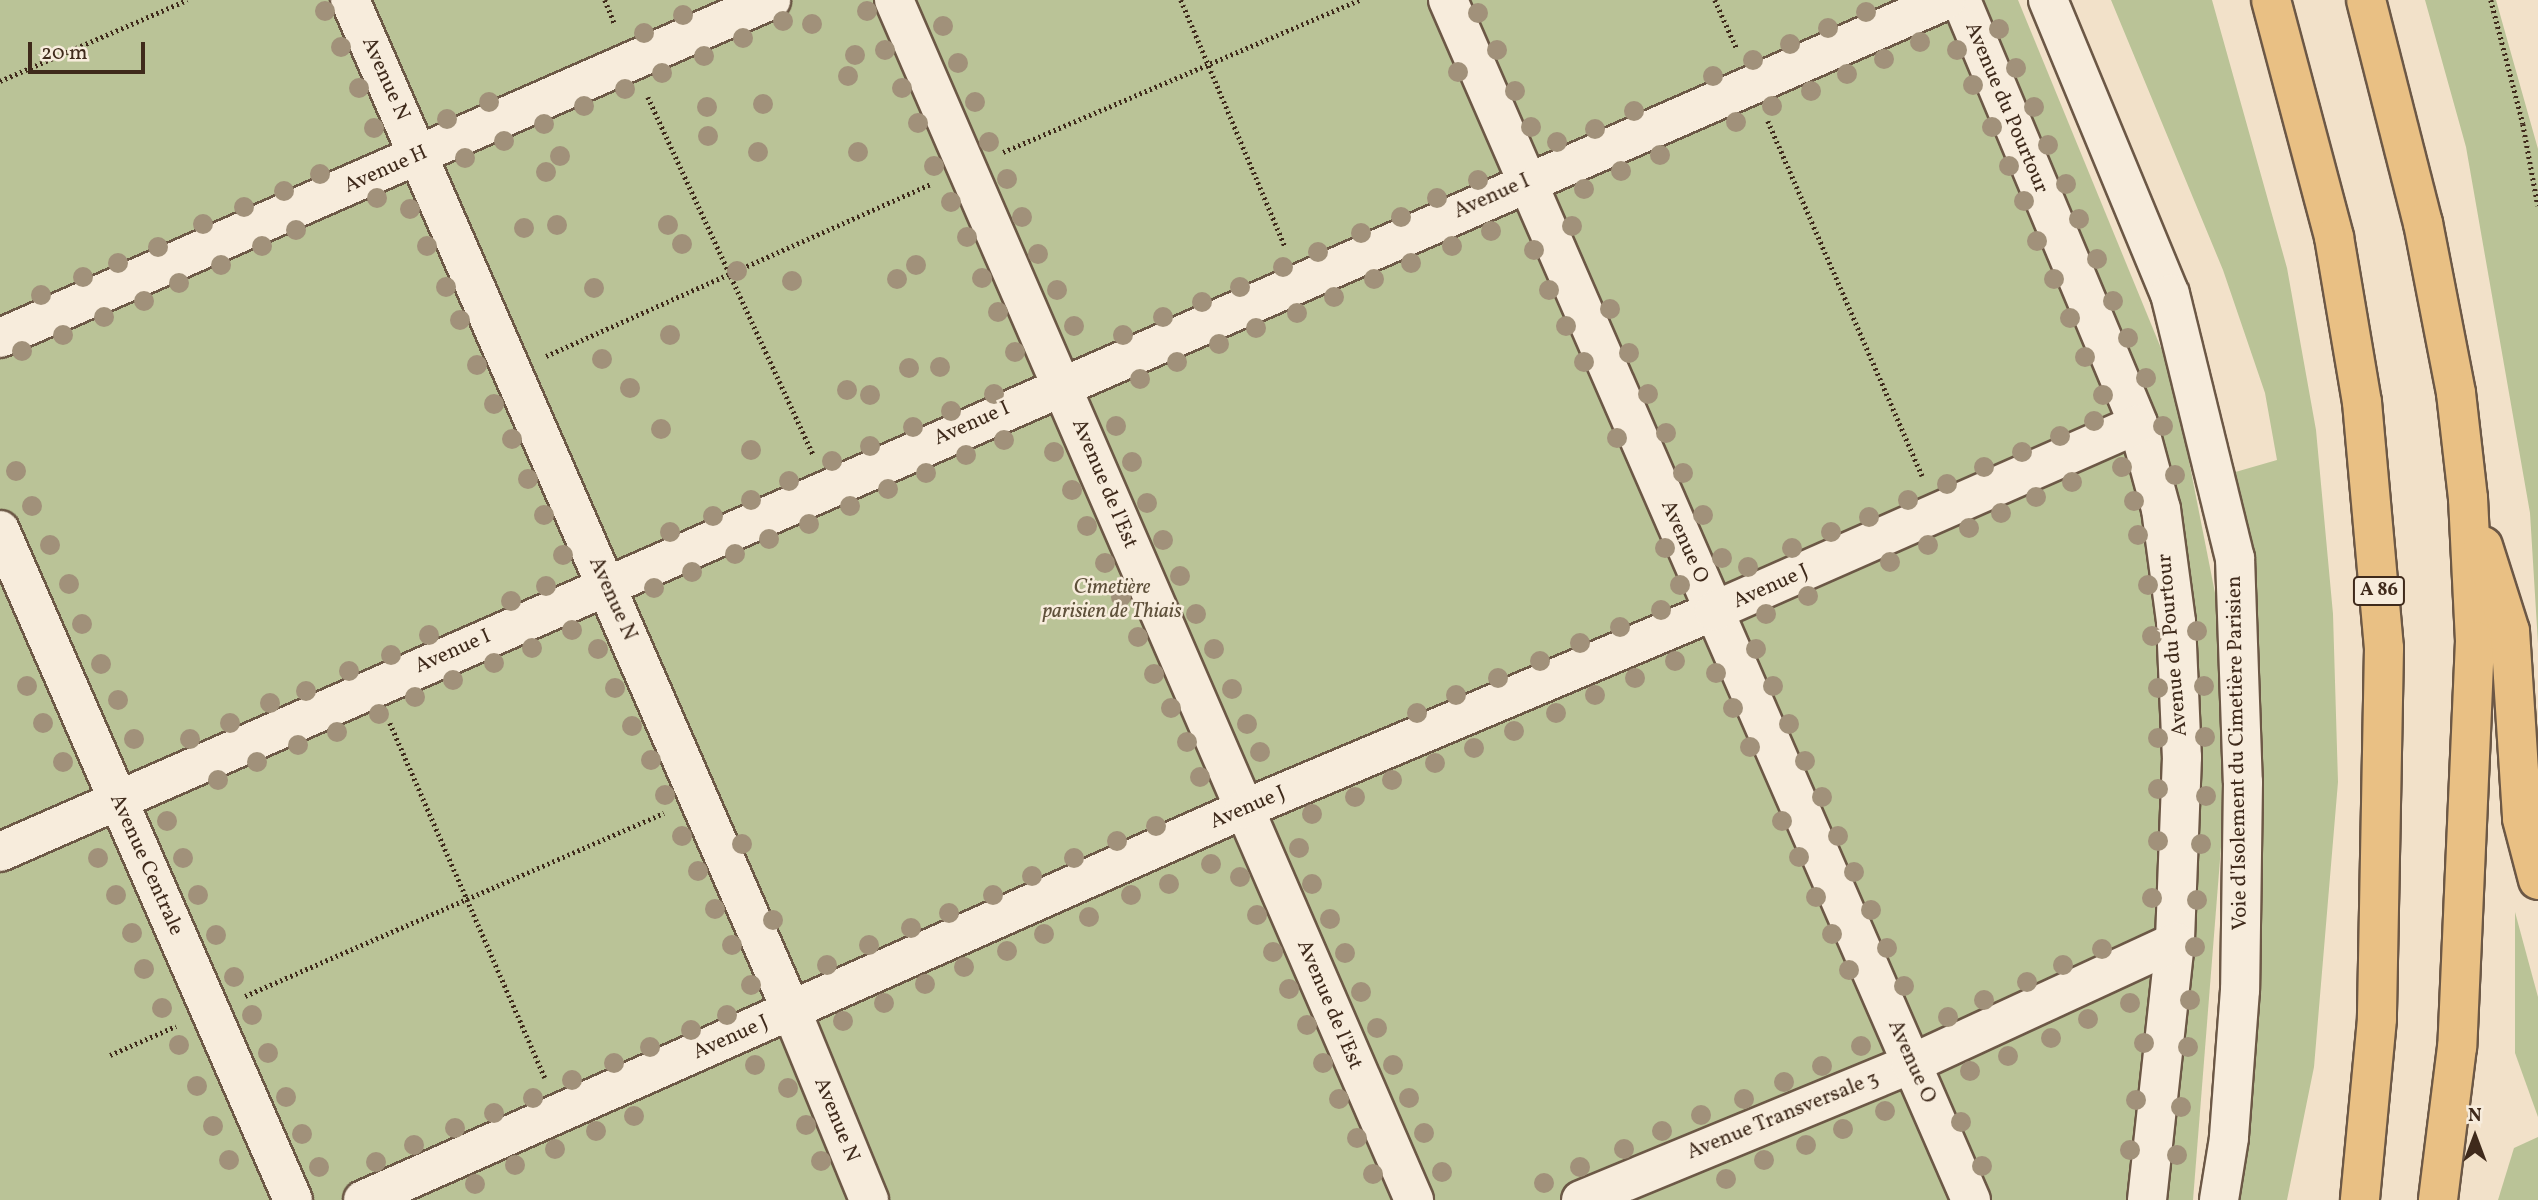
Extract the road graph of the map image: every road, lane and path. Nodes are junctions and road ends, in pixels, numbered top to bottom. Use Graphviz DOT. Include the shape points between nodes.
graph roads {
  1 [pos="187,0"];
  2 [pos="350,0"];
  3 [pos="605,0"];
  4 [pos="771,0"];
  5 [pos="894,0"];
  6 [pos="1181,0"];
  7 [pos="1448,0"];
  8 [pos="1715,0"];
  9 [pos="1946,0"];
  10 [pos="1961,0"];
  11 [pos="2048,0"];
  12 [pos="2271,0"];
  13 [pos="2366,0"];
  14 [pos="2491,0"];
  15 [pos="631,61"];
  16 [pos="0,81"];
  17 [pos="1752,84"];
  18 [pos="418,155"];
  19 [pos="1527,181"];
  20 [pos="2538,206"];
  21 [pos="1300,281"];
  22 [pos="0,338"];
  23 [pos="1061,385"];
  24 [pos="2138,424"];
  25 [pos="828,487"];
  26 [pos="2468,498"];
  27 [pos="1938,512"];
  28 [pos="0,530"];
  29 [pos="606,584"];
  30 [pos="1714,611"];
  31 [pos="375,687"];
  32 [pos="699,798"];
  33 [pos="118,801"];
  34 [pos="1244,809"];
  35 [pos="0,852"];
  36 [pos="2538,880"];
  37 [pos="467,899"];
  38 [pos="2175,942"];
  39 [pos="210,1011"];
  40 [pos="792,1012"];
  41 [pos="110,1055"];
  42 [pos="1912,1064"];
  43 [pos="560,1113"];
  44 [pos="2359,1197"];
  45 [pos="293,1200"];
  46 [pos="363,1200"];
  47 [pos="869,1200"];
  48 [pos="1414,1200"];
  49 [pos="1581,1200"];
  50 [pos="1971,1200"];
  51 [pos="2147,1200"];
  52 [pos="2219,1200"];
  53 [pos="2438,1200"];
  1 -- 16 [label="path"];
  2 -- 18 [label="lane, Avenue N"];
  3 -- 15 [label="path"];
  4 -- 15 [label="lane, Avenue H"];
  5 -- 23 [label="lane, Avenue de l'Est"];
  6 -- 21 [label="path"];
  7 -- 19 [label="lane, Avenue O"];
  8 -- 17 [label="path"];
  9 -- 17 [label="lane, Avenue I"];
  10 -- 24 [label="lane, Avenue du Pourtour"];
  11 -- 52 [label="lane, Voie d'Isolement du Cimetière Parisien" via="2171,295 2235,558 2243,782 2240,990 2229,1138"];
  12 -- 44 [label="highway, A 86" via="2334,237 2362,402 2384,648 2376,1019"];
  13 -- 26 [label="highway" via="2423,223 2456,393"];
  14 -- 20 [label="path" via="2524,124"];
  15 -- 18 [label="lane, Avenue H"];
  15 -- 25 [label="path"];
  17 -- 19 [label="lane, Avenue I"];
  17 -- 27 [label="path"];
  18 -- 22 [label="lane, Avenue H"];
  18 -- 29 [label="lane, Avenue N"];
  19 -- 21 [label="lane, Avenue I"];
  19 -- 30 [label="lane, Avenue O"];
  21 -- 23 [label="lane, Avenue I"];
  23 -- 25 [label="lane, Avenue I"];
  23 -- 34 [label="lane, Avenue de l'Est"];
  24 -- 27 [label="lane, Avenue J"];
  24 -- 38 [label="lane, Avenue du Pourtour" via="2161,509 2176,622 2182,757"];
  25 -- 29 [label="lane, Avenue I"];
  26 -- 36 [label="highway" via="2510,631 2522,819"];
  26 -- 53 [label="highway" via="2474,655 2457,1047"];
  27 -- 30 [label="lane, Avenue J"];
  28 -- 33 [label="lane, Avenue Centrale"];
  29 -- 31 [label="lane, Avenue I"];
  29 -- 32 [label="lane, Avenue N"];
  30 -- 34 [label="lane, Avenue J"];
  30 -- 42 [label="lane, Avenue O"];
  31 -- 33 [label="lane, Avenue I"];
  31 -- 37 [label="path"];
  32 -- 37 [label="path"];
  32 -- 40 [label="lane, Avenue N"];
  33 -- 35 [label="lane, Avenue I"];
  33 -- 39 [label="lane, Avenue Centrale"];
  34 -- 40 [label="lane, Avenue J"];
  34 -- 48 [label="lane, Avenue de l'Est"];
  37 -- 39 [label="path"];
  37 -- 43 [label="path"];
  38 -- 42 [label="lane, Avenue Transversale 3"];
  38 -- 51 [label="lane, Avenue du Pourtour"];
  39 -- 41 [label="path"];
  39 -- 45 [label="lane, Avenue Centrale"];
  40 -- 43 [label="lane, Avenue J"];
  40 -- 47 [label="lane, Avenue N"];
  42 -- 49 [label="lane, Avenue Transversale 3"];
  42 -- 50 [label="lane, Avenue O"];
  43 -- 46 [label="lane, Avenue J"];
}
